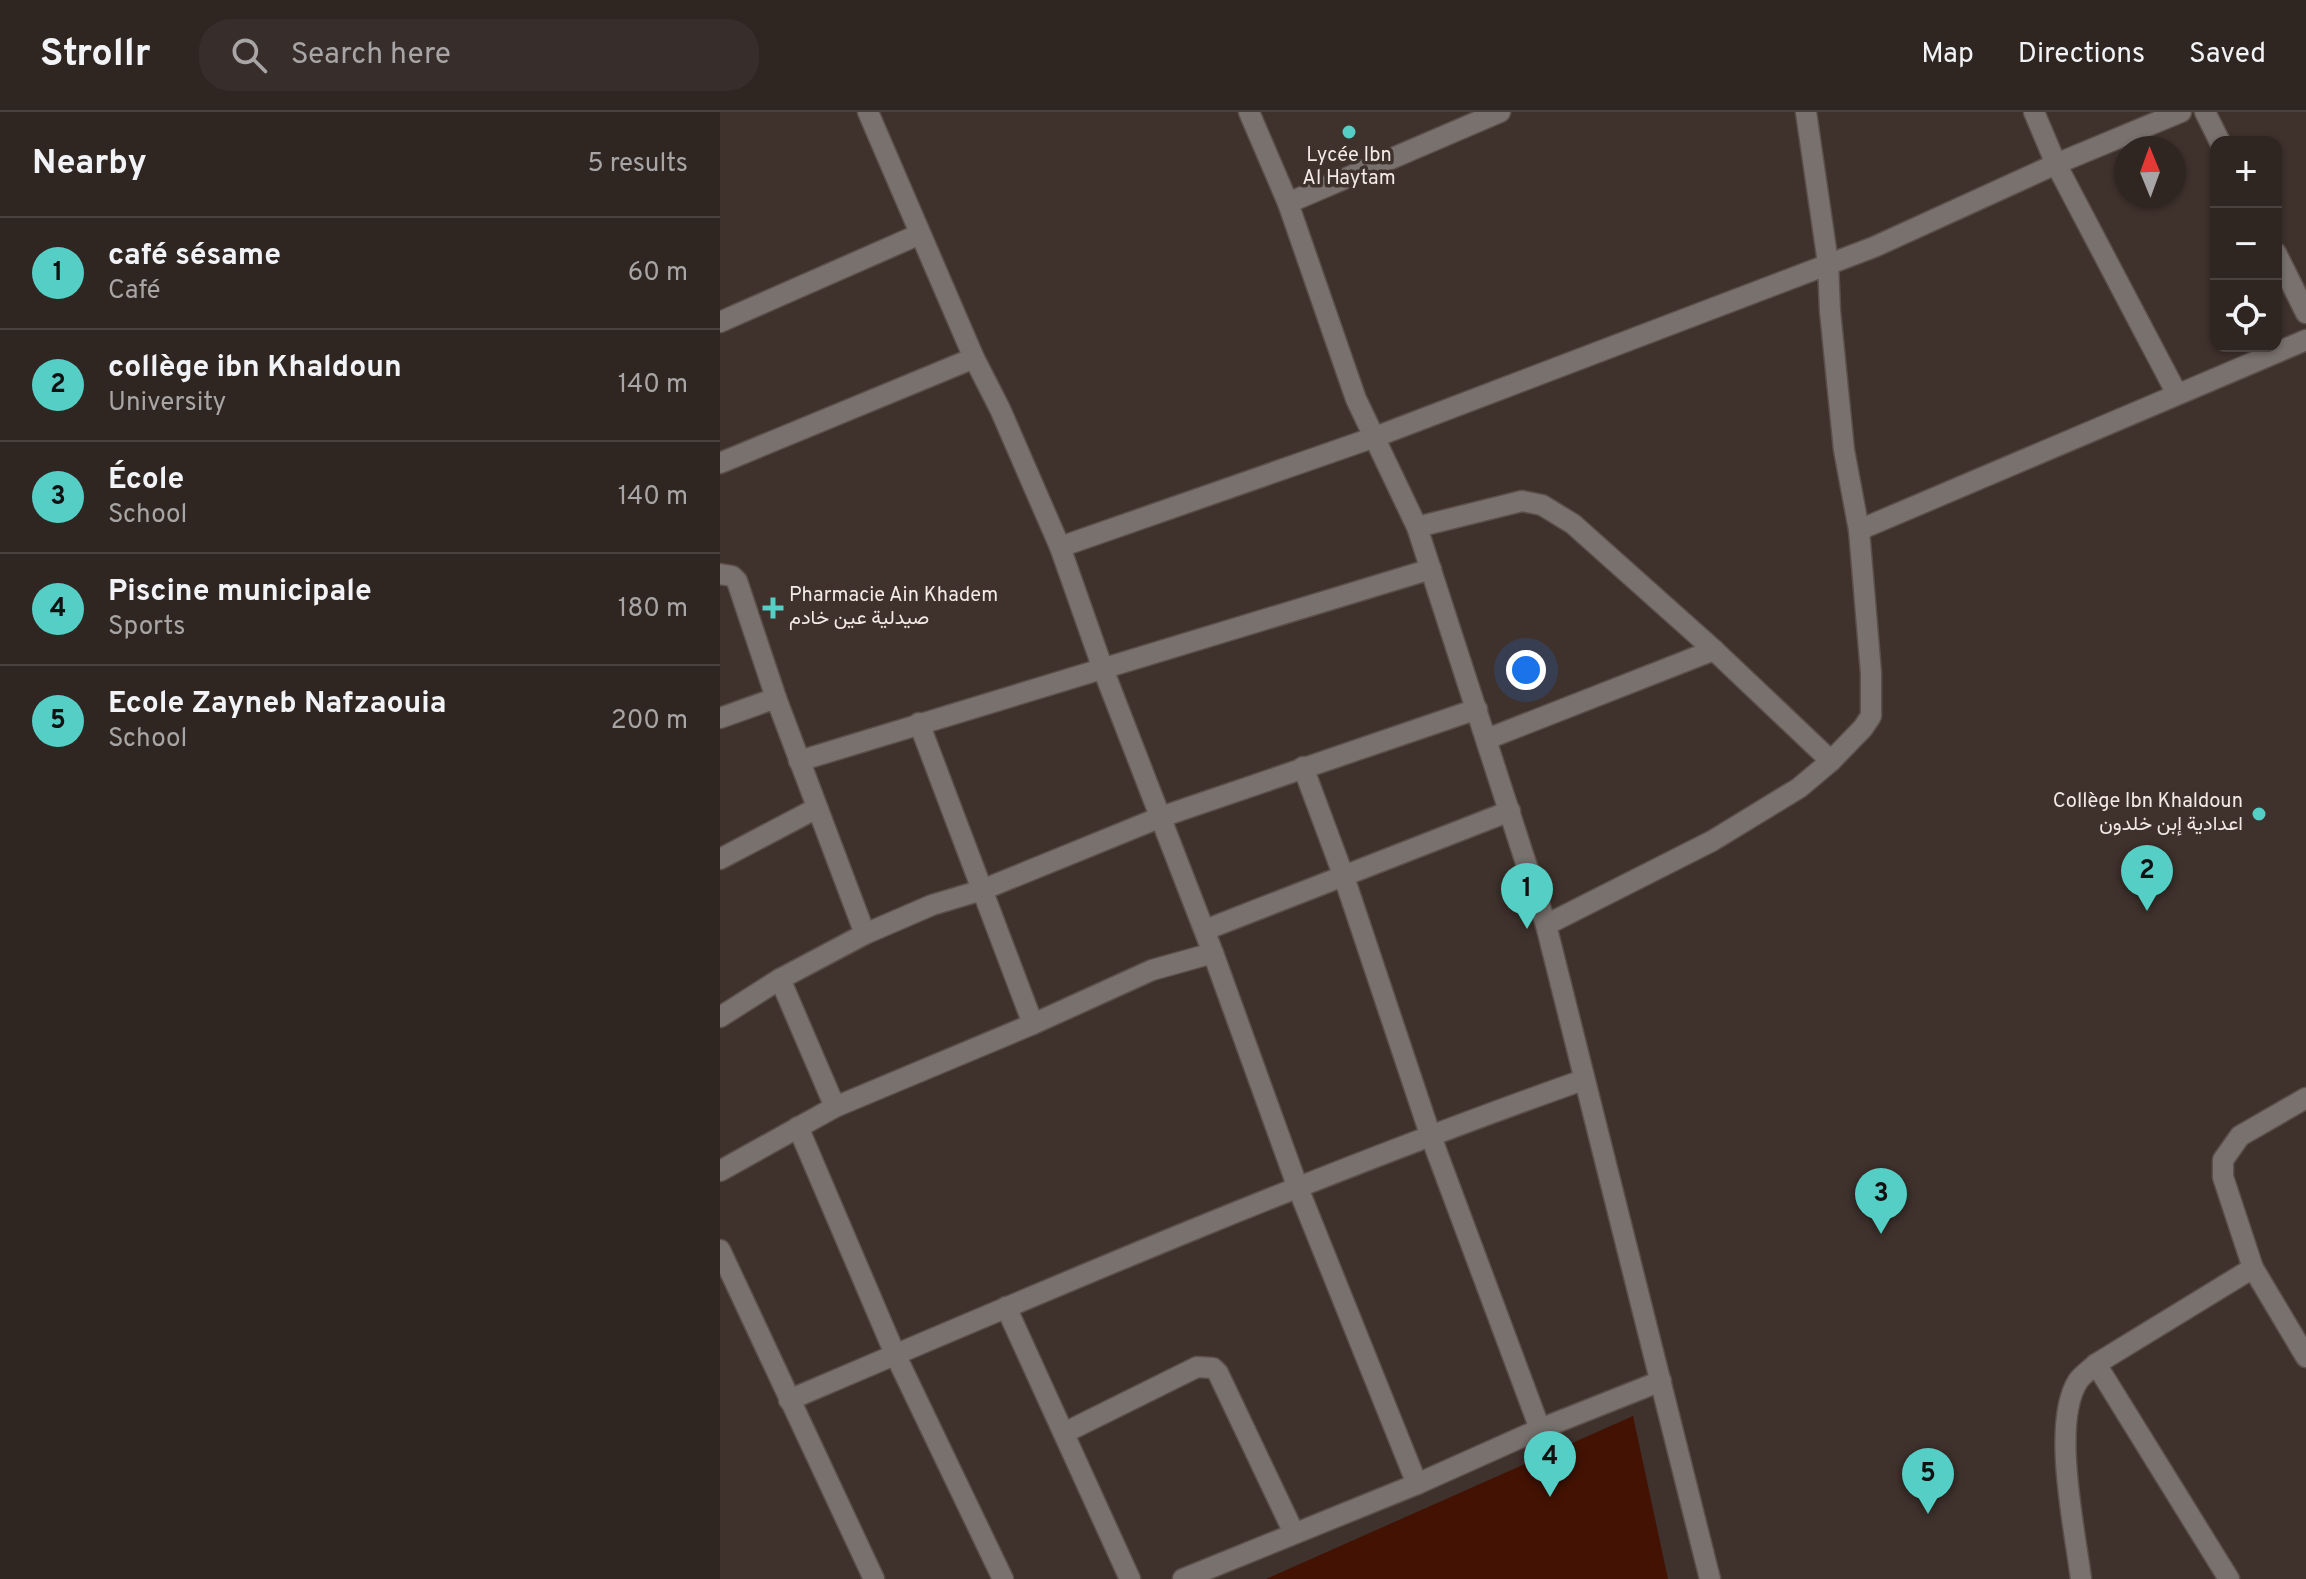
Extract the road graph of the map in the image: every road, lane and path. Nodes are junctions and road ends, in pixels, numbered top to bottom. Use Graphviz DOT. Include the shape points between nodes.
graph roads {
  1 [pos="868,112"];
  2 [pos="1249,112"];
  3 [pos="1500,112"];
  4 [pos="1806,112"];
  5 [pos="2034,112"];
  6 [pos="2181,112"];
  7 [pos="2205,112"];
  8 [pos="2217,136"];
  9 [pos="2056,164"];
  10 [pos="1288,203"];
  11 [pos="920,234"];
  12 [pos="1828,263"];
  13 [pos="2282,265"];
  14 [pos="2306,313"];
  15 [pos="720,322"];
  16 [pos="2306,340"];
  17 [pos="974,358"];
  18 [pos="2177,394"];
  19 [pos="1375,437"];
  20 [pos="720,463"];
  21 [pos="1417,527"];
  22 [pos="1859,530"];
  23 [pos="1060,547"];
  24 [pos="1431,569"];
  25 [pos="720,574"];
  26 [pos="1714,650"];
  27 [pos="1103,669"];
  28 [pos="776,698"];
  29 [pos="1477,709"];
  30 [pos="720,718"];
  31 [pos="919,723"];
  32 [pos="1487,739"];
  33 [pos="799,761"];
  34 [pos="1831,761"];
  35 [pos="1303,767"];
  36 [pos="817,808"];
  37 [pos="1510,811"];
  38 [pos="1161,817"];
  39 [pos="720,859"];
  40 [pos="1344,877"];
  41 [pos="982,890"];
  42 [pos="1546,925"];
  43 [pos="1205,930"];
  44 [pos="865,934"];
  45 [pos="1213,953"];
  46 [pos="780,979"];
  47 [pos="720,1017"];
  48 [pos="1033,1024"];
  49 [pos="1583,1080"];
  50 [pos="2306,1098"];
  51 [pos="835,1107"];
  52 [pos="798,1127"];
  53 [pos="1430,1134"];
  54 [pos="720,1171"];
  55 [pos="1298,1188"];
  56 [pos="720,1250"];
  57 [pos="2253,1268"];
  58 [pos="1006,1307"];
  59 [pos="895,1354"];
  60 [pos="2306,1357"];
  61 [pos="2096,1364"];
  62 [pos="1661,1381"];
  63 [pos="789,1400"];
  64 [pos="1540,1429"];
  65 [pos="1064,1433"];
  66 [pos="1417,1484"];
  67 [pos="1294,1533"];
  68 [pos="874,1579"];
  69 [pos="1003,1579"];
  70 [pos="1130,1579"];
  71 [pos="1183,1579"];
  72 [pos="1710,1579"];
  73 [pos="2081,1579"];
  74 [pos="2229,1579"];
  1 -- 11 [label="street"];
  2 -- 10 [label="street"];
  3 -- 10 [label="street"];
  4 -- 12 [label="street"];
  5 -- 9 [label="street"];
  6 -- 9 [label="street"];
  7 -- 8 [label="street"];
  9 -- 12 [label="street"];
  9 -- 18 [label="street"];
  10 -- 19 [label="street" via="1356,399"];
  11 -- 15 [label="street"];
  11 -- 17 [label="street"];
  12 -- 19 [label="street"];
  12 -- 22 [label="street" via="1844,450"];
  13 -- 14 [label="street"];
  16 -- 18 [label="street"];
  17 -- 20 [label="street"];
  17 -- 23 [label="street"];
  18 -- 22 [label="street"];
  19 -- 21 [label="street"];
  19 -- 23 [label="street"];
  21 -- 24 [label="street"];
  21 -- 26 [label="street" via="1522,501 1542,505 1573,524"];
  22 -- 34 [label="street" via="1871,716"];
  23 -- 27 [label="street"];
  24 -- 27 [label="street"];
  24 -- 29 [label="street"];
  25 -- 28 [label="street" via="737,581"];
  26 -- 32 [label="street"];
  26 -- 34 [label="street"];
  27 -- 31 [label="street"];
  27 -- 38 [label="street"];
  28 -- 30 [label="street"];
  28 -- 33 [label="street"];
  29 -- 32 [label="street"];
  29 -- 35 [label="street"];
  31 -- 33 [label="street"];
  31 -- 41 [label="street"];
  32 -- 37 [label="street"];
  33 -- 36 [label="street"];
  34 -- 42 [label="street" via="1799,788 1712,841"];
  35 -- 38 [label="street"];
  35 -- 40 [label="street"];
  36 -- 39 [label="street"];
  36 -- 44 [label="street"];
  37 -- 40 [label="street"];
  37 -- 42 [label="street"];
  38 -- 41 [label="street"];
  38 -- 43 [label="street"];
  40 -- 43 [label="street"];
  40 -- 53 [label="street"];
  41 -- 44 [label="street"];
  41 -- 48 [label="street"];
  42 -- 49 [label="street"];
  43 -- 45 [label="street"];
  44 -- 46 [label="street"];
  45 -- 48 [label="street" via="1152,970"];
  45 -- 55 [label="street"];
  46 -- 47 [label="street"];
  46 -- 51 [label="street"];
  48 -- 51 [label="street"];
  49 -- 53 [label="street"];
  49 -- 62 [label="street"];
  50 -- 57 [label="street" via="2240,1136 2223,1160 2223,1177"];
  51 -- 52 [label="street"];
  52 -- 54 [label="street"];
  52 -- 59 [label="street"];
  53 -- 55 [label="street"];
  53 -- 64 [label="street"];
  55 -- 58 [label="street"];
  55 -- 66 [label="street"];
  56 -- 63 [label="street"];
  57 -- 60 [label="street"];
  57 -- 61 [label="street"];
  58 -- 59 [label="street"];
  58 -- 65 [label="street"];
  59 -- 63 [label="street"];
  59 -- 69 [label="street"];
  61 -- 73 [label="street" via="2079,1379 2067,1410 2066,1458"];
  61 -- 74 [label="street"];
  62 -- 64 [label="street"];
  62 -- 72 [label="street"];
  63 -- 68 [label="street"];
  64 -- 66 [label="street"];
  65 -- 67 [label="street" via="1197,1367 1213,1368"];
  65 -- 70 [label="street"];
  66 -- 67 [label="street"];
  67 -- 71 [label="street"];
}
